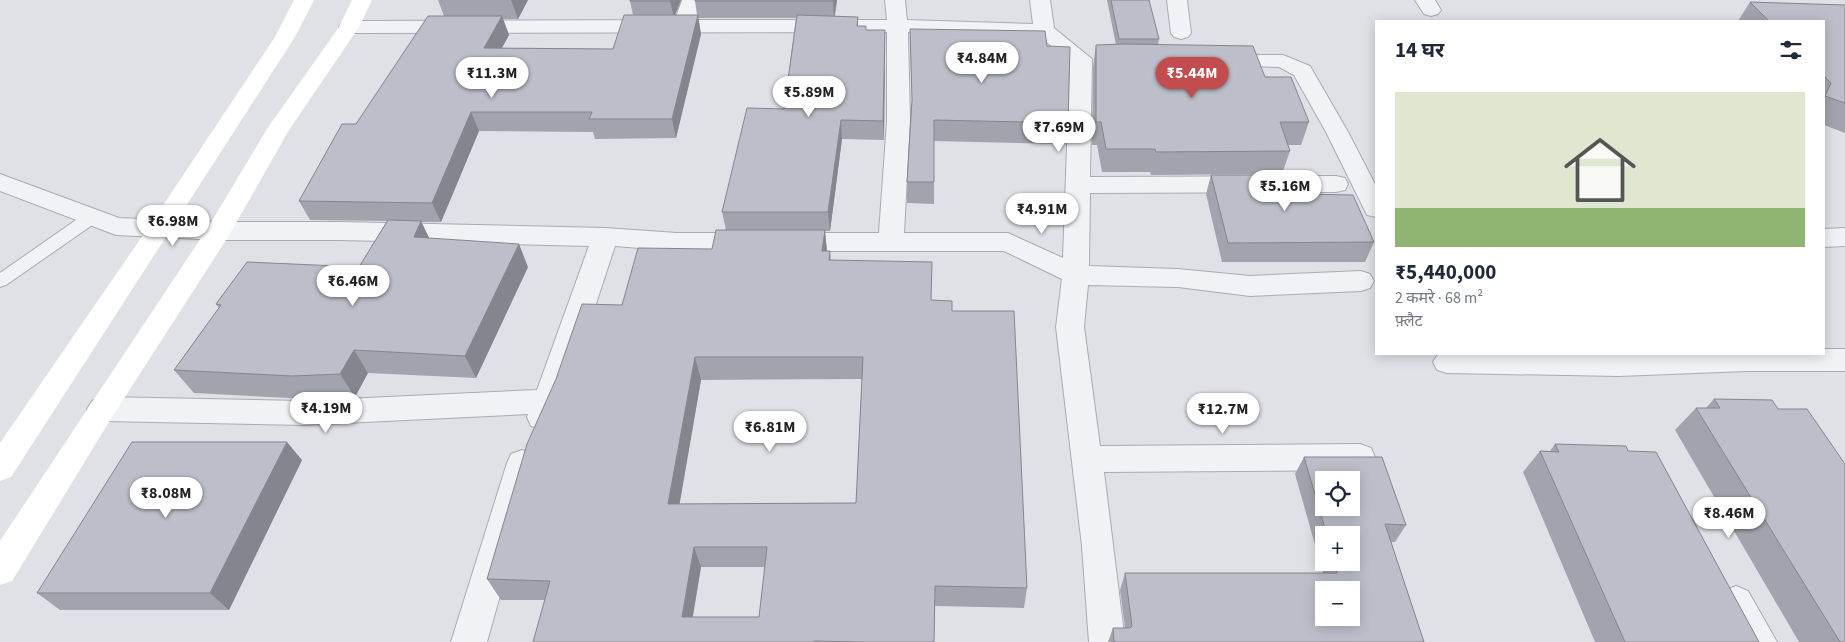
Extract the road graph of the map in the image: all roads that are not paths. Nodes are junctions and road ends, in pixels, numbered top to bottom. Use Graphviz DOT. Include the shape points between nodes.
graph roads {
  1 [pos="304,0"];
  2 [pos="362,0"];
  3 [pos="692,0"];
  4 [pos="895,0"];
  5 [pos="1040,0"];
  6 [pos="1177,0"];
  7 [pos="683,26"];
  8 [pos="898,26"];
  9 [pos="349,27"];
  10 [pos="1044,30"];
  11 [pos="1181,33"];
  12 [pos="1206,61"];
  13 [pos="0,182"];
  14 [pos="1336,184"];
  15 [pos="1078,185"];
  16 [pos="1375,207"];
  17 [pos="92,217"];
  18 [pos="161,228"];
  19 [pos="219,230"];
  20 [pos="605,237"];
  21 [pos="1845,237"];
  22 [pos="1825,238"];
  23 [pos="891,242"];
  24 [pos="1076,275"];
  25 [pos="0,281"];
  26 [pos="1362,281"];
  27 [pos="1845,360"];
  28 [pos="1447,362"];
  29 [pos="549,401"];
  30 [pos="102,408"];
  31 [pos="1360,457"];
  32 [pos="1087,459"];
  33 [pos="0,468"];
  34 [pos="0,570"];
  35 [pos="1720,573"];
  36 [pos="469,642"];
  37 [pos="1107,642"];
  38 [pos="1759,642"];
  1 -- 18 [label="main road" via="285,37"];
  2 -- 9 [label="main road"];
  3 -- 7 [label="street"];
  4 -- 8 [label="street"];
  5 -- 10 [label="street"];
  6 -- 11 [label="street"];
  7 -- 8 [label="street"];
  7 -- 9 [label="street"];
  8 -- 10 [label="street"];
  8 -- 23 [label="street" via="898,145"];
  9 -- 19 [label="main road" via="278,129"];
  10 -- 15 [label="street" via="1090,59"];
  12 -- 16 [label="street" via="1283,62 1302,71"];
  13 -- 17 [label="street"];
  14 -- 15 [label="street"];
  15 -- 24 [label="street"];
  17 -- 18 [label="street" via="116,226"];
  17 -- 25 [label="lane"];
  18 -- 19 [label="street"];
  18 -- 33 [label="main road"];
  19 -- 20 [label="street"];
  19 -- 30 [label="main road"];
  20 -- 23 [label="street" via="677,242"];
  20 -- 29 [label="street"];
  21 -- 22 [label="street"];
  23 -- 24 [label="street" via="1008,242"];
  24 -- 26 [label="street" via="1178,278 1250,286"];
  24 -- 32 [label="street" via="1070,327"];
  27 -- 28 [label="street" via="1619,365"];
  29 -- 30 [label="street" via="302,412"];
  29 -- 36 [label="street" via="522,465"];
  30 -- 34 [label="main road"];
  31 -- 32 [label="street"];
  32 -- 37 [label="street"];
  35 -- 38 [label="street"];
}
